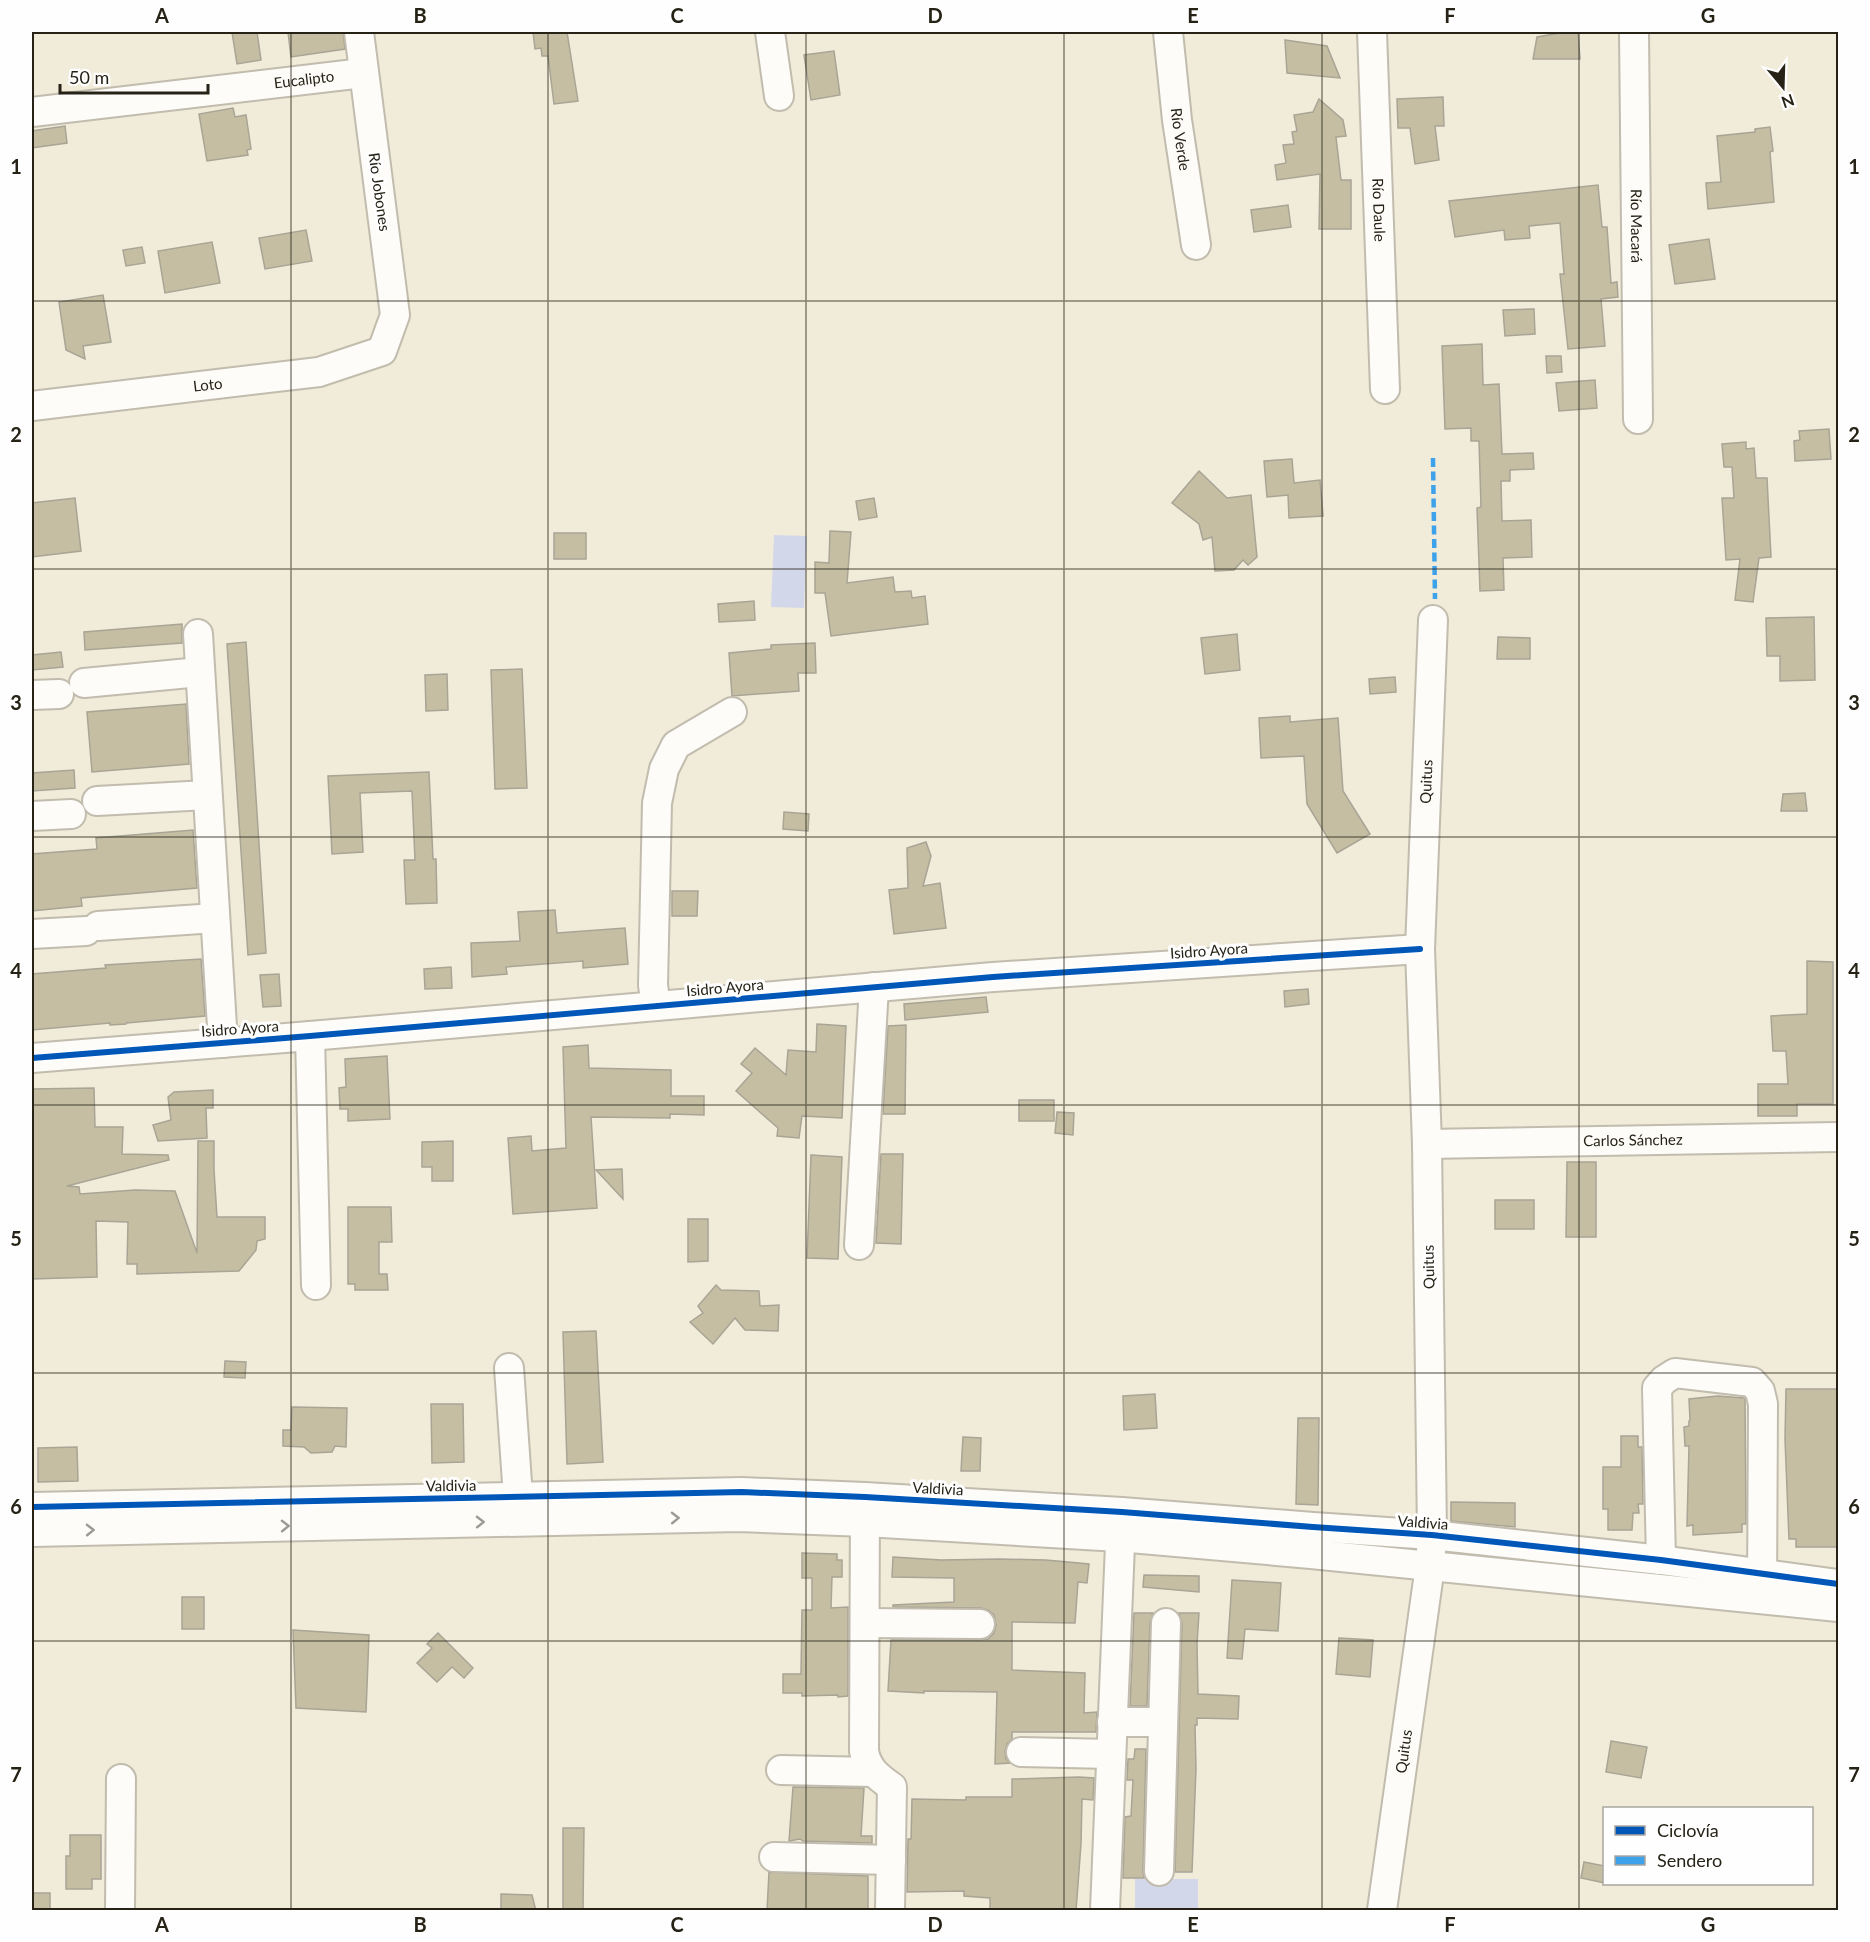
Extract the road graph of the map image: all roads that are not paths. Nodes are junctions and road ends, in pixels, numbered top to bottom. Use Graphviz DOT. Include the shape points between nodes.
graph roads {
  1 [pos="359,32"];
  2 [pos="770,32"];
  3 [pos="1168,32"];
  4 [pos="1372,32"];
  5 [pos="1634,32"];
  6 [pos="363,73"];
  7 [pos="779,96"];
  8 [pos="32,112"];
  9 [pos="1196,245"];
  10 [pos="382,351"];
  11 [pos="1385,389"];
  12 [pos="32,406"];
  13 [pos="1638,419"];
  14 [pos="1433,620"];
  15 [pos="198,634"];
  16 [pos="200,672"];
  17 [pos="58,691"];
  18 [pos="732,712"];
  19 [pos="207,795"];
  20 [pos="97,801"];
  21 [pos="71,814"];
  22 [pos="32,816"];
  23 [pos="215,918"];
  24 [pos="32,934"];
  25 [pos="1420,949"];
  26 [pos="874,987"];
  27 [pos="656,1006"];
  28 [pos="310,1036"];
  29 [pos="222,1043"];
  30 [pos="32,1058"];
  31 [pos="1839,1137"];
  32 [pos="1427,1144"];
  33 [pos="860,1245"];
  34 [pos="316,1285"];
  35 [pos="509,1368"];
  36 [pos="518,1497"];
  37 [pos="32,1507"];
  38 [pos="865,1510"];
  39 [pos="401,1511"];
  40 [pos="1121,1524"];
  41 [pos="32,1532"];
  42 [pos="1432,1534"];
  43 [pos="1312,1541"];
  44 [pos="1661,1560"];
  45 [pos="1430,1566"];
  46 [pos="1839,1584"];
  47 [pos="1762,1586"];
  48 [pos="1839,1607"];
  49 [pos="865,1623"];
  50 [pos="1166,1623"];
  51 [pos="980,1624"];
  52 [pos="1112,1722"];
  53 [pos="1162,1722"];
  54 [pos="1021,1752"];
  55 [pos="1111,1754"];
  56 [pos="781,1770"];
  57 [pos="873,1772"];
  58 [pos="120,1779"];
  59 [pos="774,1857"];
  60 [pos="891,1860"];
  61 [pos="1160,1871"];
  62 [pos="120,1911"];
  63 [pos="890,1911"];
  64 [pos="1105,1911"];
  65 [pos="1383,1911"];
  1 -- 6 [label="street, Río Jobones"];
  2 -- 7 [label="street"];
  3 -- 9 [label="street, Río Verde"];
  4 -- 11 [label="street, Río Daule"];
  5 -- 13 [label="street, Río Macará"];
  6 -- 8 [label="street, Eucalipto"];
  6 -- 10 [label="street, Río Jobones" via="395,315"];
  10 -- 12 [label="street, Loto" via="319,372"];
  14 -- 25 [label="street, Quitus"];
  15 -- 16 [label="street"];
  16 -- 17 [label="street"];
  16 -- 19 [label="street"];
  18 -- 27 [label="street" via="676,745 664,769 657,803 653,985"];
  19 -- 20 [label="street"];
  19 -- 23 [label="street"];
  21 -- 22 [label="street"];
  23 -- 24 [label="street"];
  23 -- 29 [label="street"];
  25 -- 26 [label="street, Isidro Ayora"];
  25 -- 32 [label="street, Quitus"];
  26 -- 27 [label="street, Isidro Ayora"];
  26 -- 33 [label="street"];
  27 -- 28 [label="street, Isidro Ayora"];
  28 -- 29 [label="street, Isidro Ayora"];
  28 -- 34 [label="street"];
  29 -- 30 [label="street, Isidro Ayora"];
  31 -- 32 [label="street, Carlos Sánchez"];
  32 -- 42 [label="street, Quitus"];
  35 -- 36 [label="street"];
  36 -- 38 [label="street, Valdivia" via="742,1492"];
  36 -- 39 [label="street, Valdivia"];
  37 -- 39 [label="street, Valdivia"];
  39 -- 38 [label="street, Valdivia, one-way" via="739,1517"];
  38 -- 40 [label="street, Valdivia"];
  38 -- 49 [label="street"];
  41 -- 39 [label="street, Valdivia, one-way"];
  40 -- 43 [label="street, Valdivia"];
  40 -- 52 [label="street"];
  42 -- 43 [label="street, Valdivia"];
  42 -- 44 [label="street, Valdivia"];
  42 -- 45 [label="street, Quitus"];
  43 -- 45 [label="street, Valdivia"];
  44 -- 47 [label="street, Valdivia"];
  44 -- 47 [label="street" via="1658,1388 1675,1373 1752,1382 1760,1391 1763,1404"];
  45 -- 47 [label="street, Valdivia"];
  45 -- 65 [label="street, Quitus"];
  46 -- 47 [label="street, Valdivia"];
  47 -- 48 [label="street, Valdivia"];
  49 -- 51 [label="street"];
  49 -- 57 [label="street" via="864,1751"];
  50 -- 53 [label="street"];
  52 -- 53 [label="street"];
  52 -- 55 [label="street"];
  53 -- 61 [label="street"];
  54 -- 55 [label="street"];
  55 -- 64 [label="street"];
  56 -- 57 [label="street"];
  57 -- 60 [label="street" via="892,1787"];
  58 -- 62 [label="street"];
  59 -- 60 [label="street"];
  60 -- 63 [label="street"];
}
